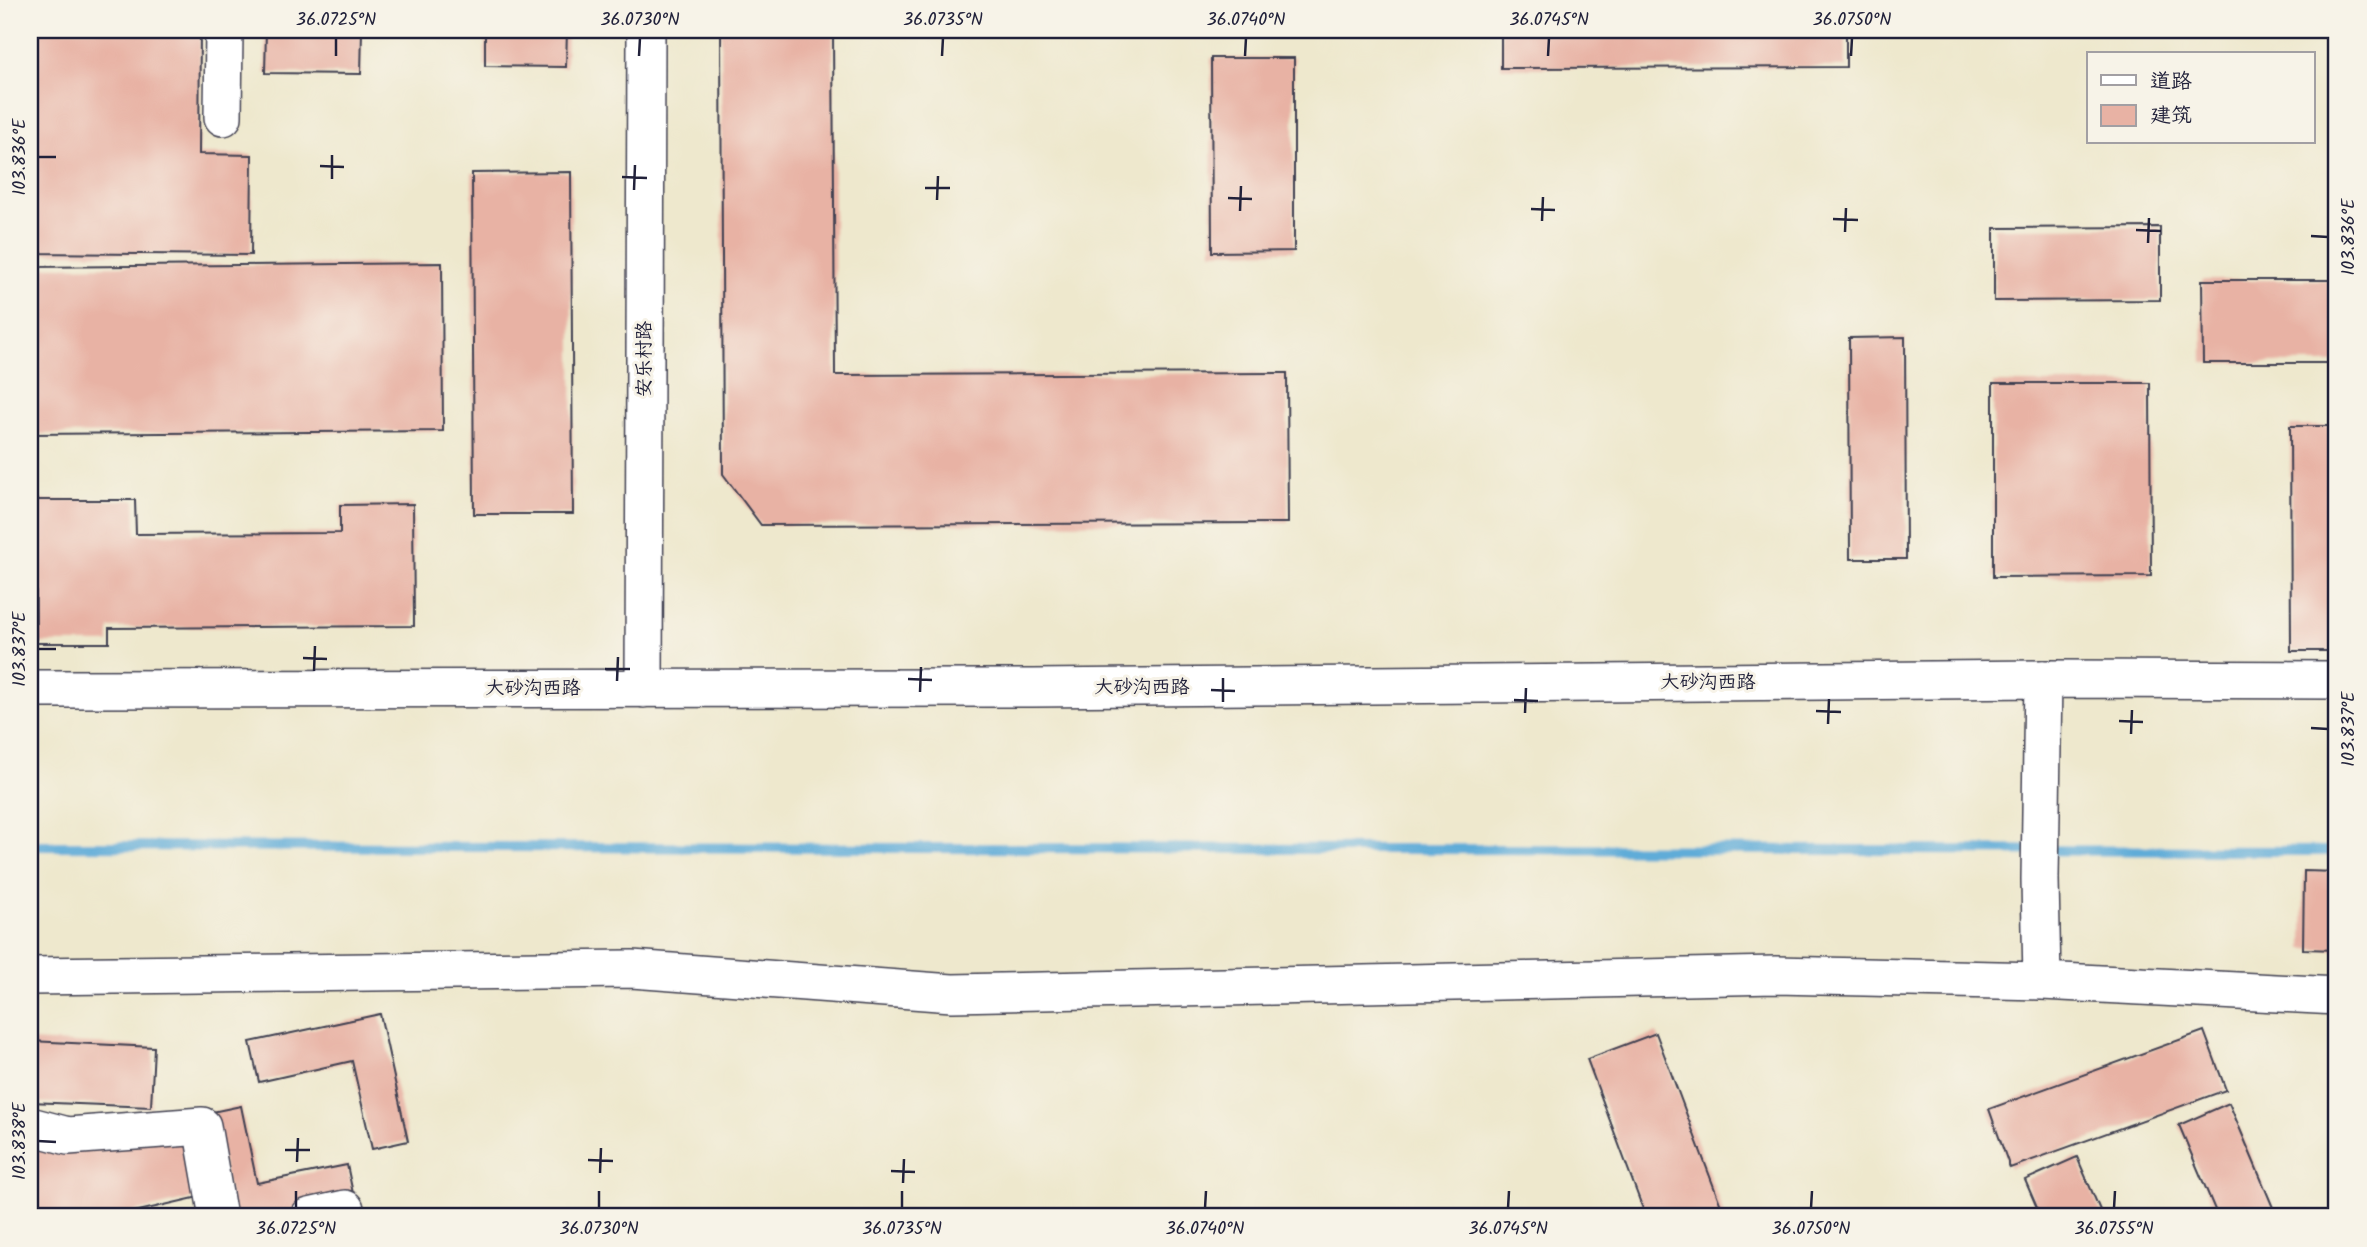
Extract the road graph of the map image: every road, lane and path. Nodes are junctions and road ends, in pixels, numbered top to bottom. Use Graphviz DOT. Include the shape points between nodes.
graph roads {
  1 [pos="224,30"];
  2 [pos="646,30"];
  3 [pos="223,117"];
  4 [pos="2043,679"];
  5 [pos="2337,680"];
  6 [pos="30,689"];
  7 [pos="643,689"];
  8 [pos="30,976"];
  9 [pos="2042,981"];
  10 [pos="2337,996"];
  11 [pos="30,1126"];
  12 [pos="218,1217"];
  13 [pos="309,1217"];
  14 [pos="347,1217"];
  1 -- 3 [label="street"];
  2 -- 7 [label="street, 安乐村路"];
  4 -- 5 [label="street, 大砂沟西路"];
  4 -- 7 [label="street, 大砂沟西路"];
  4 -- 9 [label="street"];
  6 -- 7 [label="street, 大砂沟西路"];
  8 -- 9 [label="street" via="632,969 952,993 1776,975"];
  9 -- 10 [label="street"];
  11 -- 12 [label="street" via="68,1136 202,1126"];
  13 -- 14 [label="street" via="345,1209"];
}
